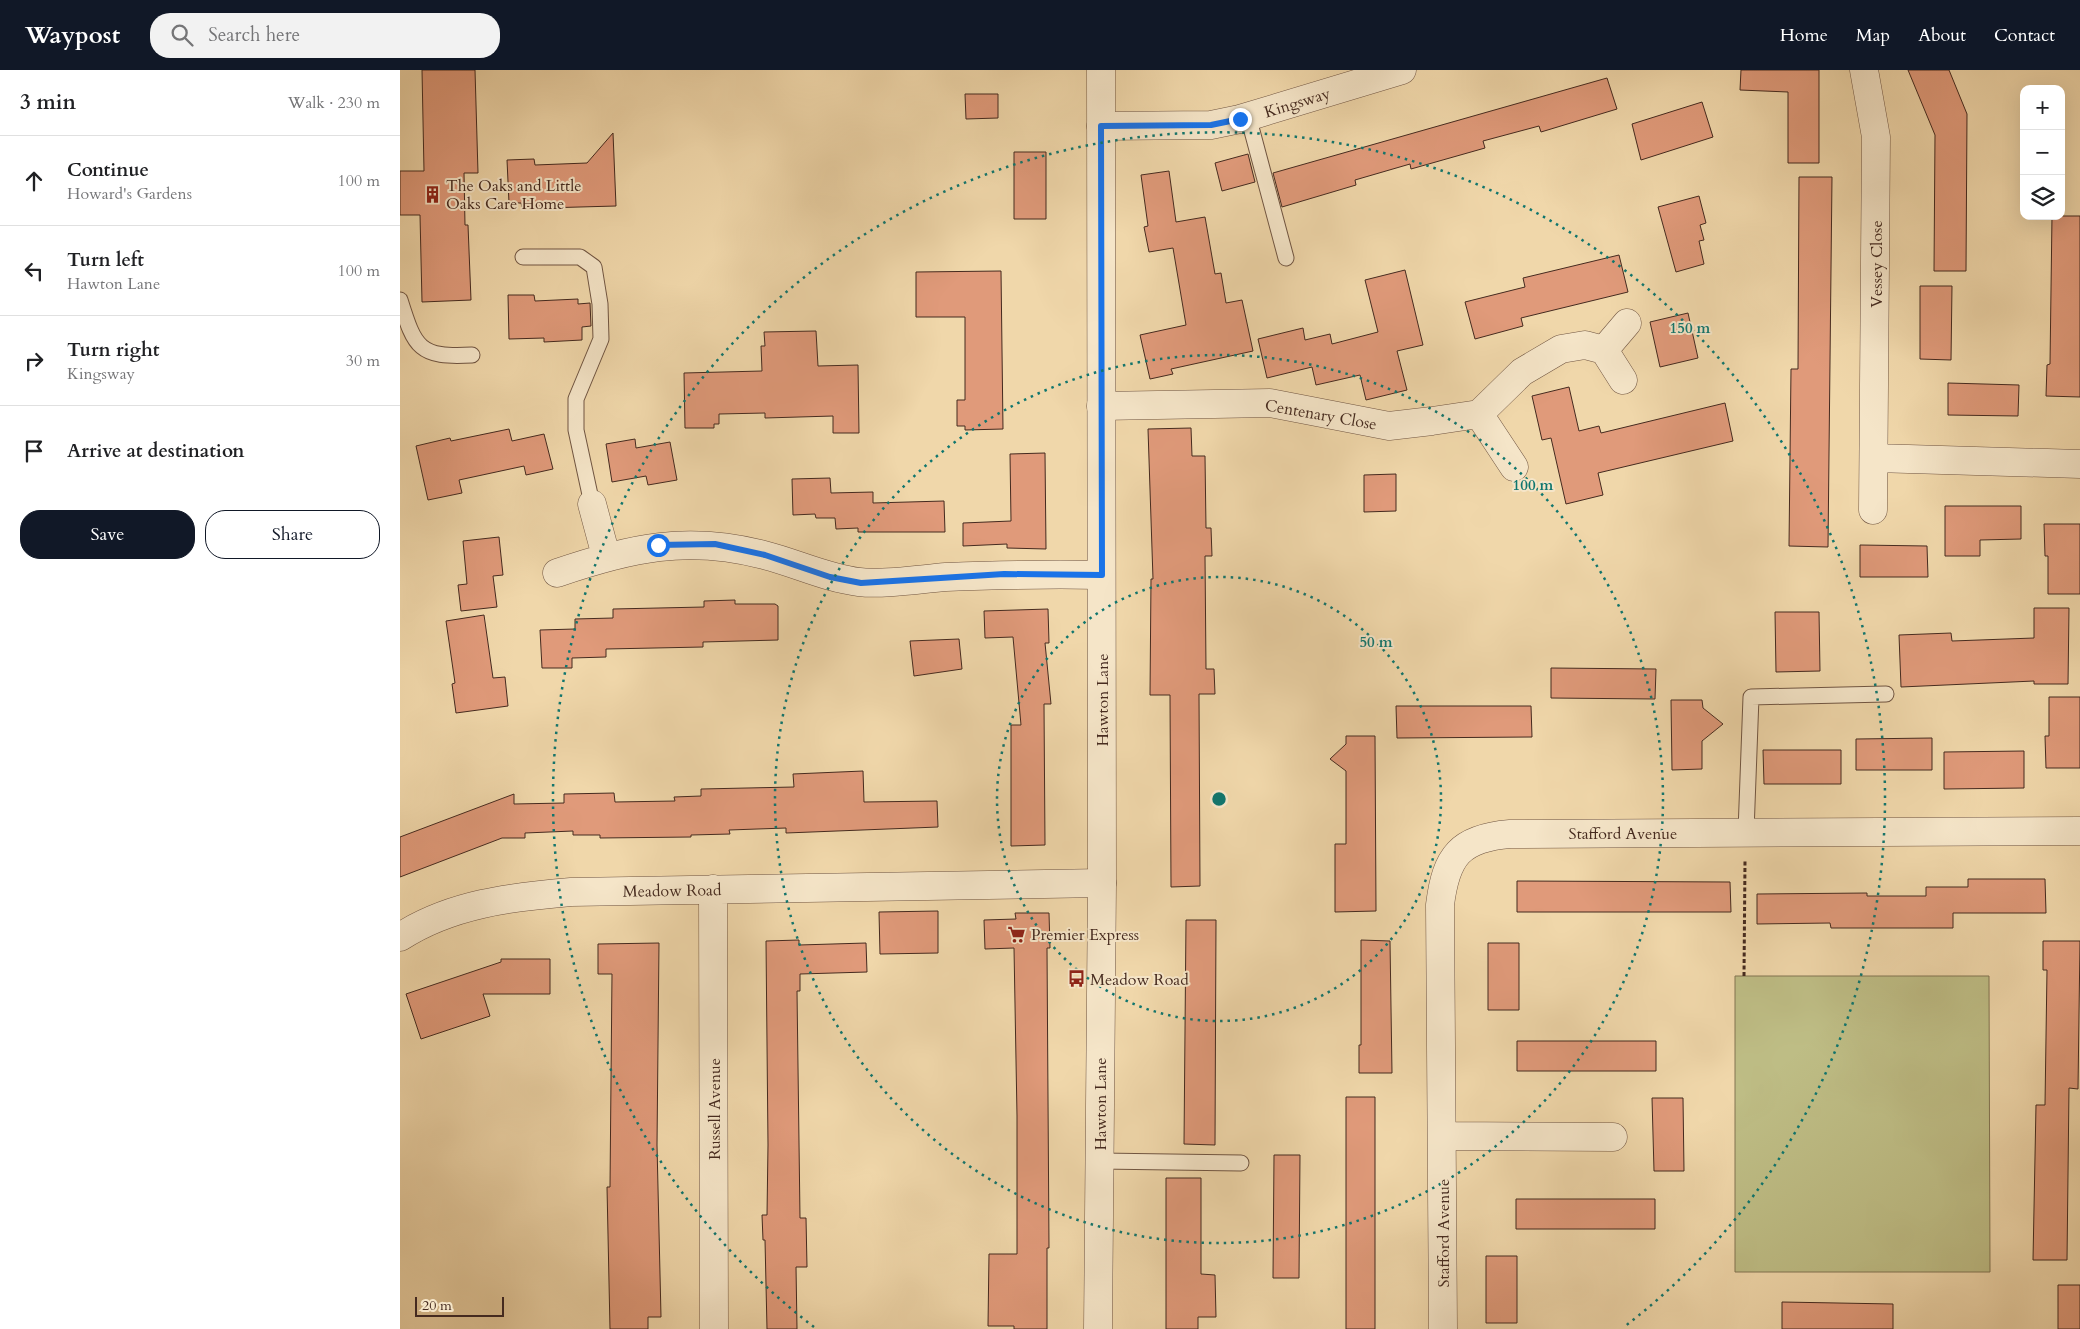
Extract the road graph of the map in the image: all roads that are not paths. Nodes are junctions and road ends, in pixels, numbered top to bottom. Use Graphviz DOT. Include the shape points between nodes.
graph roads {
  1 [pos="1101,70"];
  2 [pos="1402,70"];
  3 [pos="1864,70"];
  4 [pos="1248,116"];
  5 [pos="1101,126"];
  6 [pos="522,257"];
  7 [pos="1286,258"];
  8 [pos="400,300"];
  9 [pos="1627,324"];
  10 [pos="1604,350"];
  11 [pos="472,355"];
  12 [pos="1623,380"];
  13 [pos="1101,406"];
  14 [pos="1479,414"];
  15 [pos="1875,458"];
  16 [pos="2080,464"];
  17 [pos="1514,467"];
  18 [pos="592,504"];
  19 [pos="1873,510"];
  20 [pos="606,556"];
  21 [pos="557,573"];
  22 [pos="1102,575"];
  23 [pos="1886,694"];
  24 [pos="2080,831"];
  25 [pos="1746,832"];
  26 [pos="1102,883"];
  27 [pos="713,889"];
  28 [pos="400,937"];
  29 [pos="1443,1136"];
  30 [pos="1613,1137"];
  31 [pos="1100,1161"];
  32 [pos="1241,1163"];
  33 [pos="714,1329"];
  34 [pos="1098,1329"];
  35 [pos="1443,1329"];
  1 -- 5 [label="street, Hawton Lane"];
  2 -- 4 [label="street, Kingsway"];
  3 -- 15 [label="street, Vessey Close" via="1876,137"];
  4 -- 5 [label="street, Kingsway" via="1211,125"];
  4 -- 7 [label="lane"];
  5 -- 13 [label="street, Hawton Lane"];
  6 -- 18 [label="lane" via="580,257 594,267 601,339 576,399 576,430"];
  8 -- 11 [label="lane" via="414,341 426,352"];
  9 -- 10 [label="street"];
  10 -- 12 [label="street"];
  10 -- 14 [label="street" via="1585,346 1560,349 1522,372"];
  13 -- 14 [label="street, Centenary Close" via="1270,403 1389,426"];
  13 -- 22 [label="street, Hawton Lane"];
  14 -- 17 [label="street"];
  15 -- 16 [label="street"];
  15 -- 19 [label="street, Vessey Close"];
  18 -- 20 [label="street"];
  20 -- 21 [label="street"];
  20 -- 22 [label="street" via="658,545 715,544 861,583 1004,574"];
  22 -- 26 [label="street, Hawton Lane"];
  23 -- 25 [label="lane" via="1751,697"];
  24 -- 25 [label="street, Stafford Avenue"];
  25 -- 29 [label="street, Stafford Avenue" via="1510,834 1475,839 1463,848 1448,871 1440,905"];
  26 -- 27 [label="street, Meadow Road"];
  26 -- 31 [label="street, Hawton Lane"];
  27 -- 28 [label="street, Meadow Road" via="521,896 481,903 442,916"];
  27 -- 33 [label="street, Russell Avenue"];
  29 -- 30 [label="street"];
  29 -- 35 [label="street, Stafford Avenue"];
  31 -- 32 [label="lane"];
  31 -- 34 [label="street, Hawton Lane"];
}
